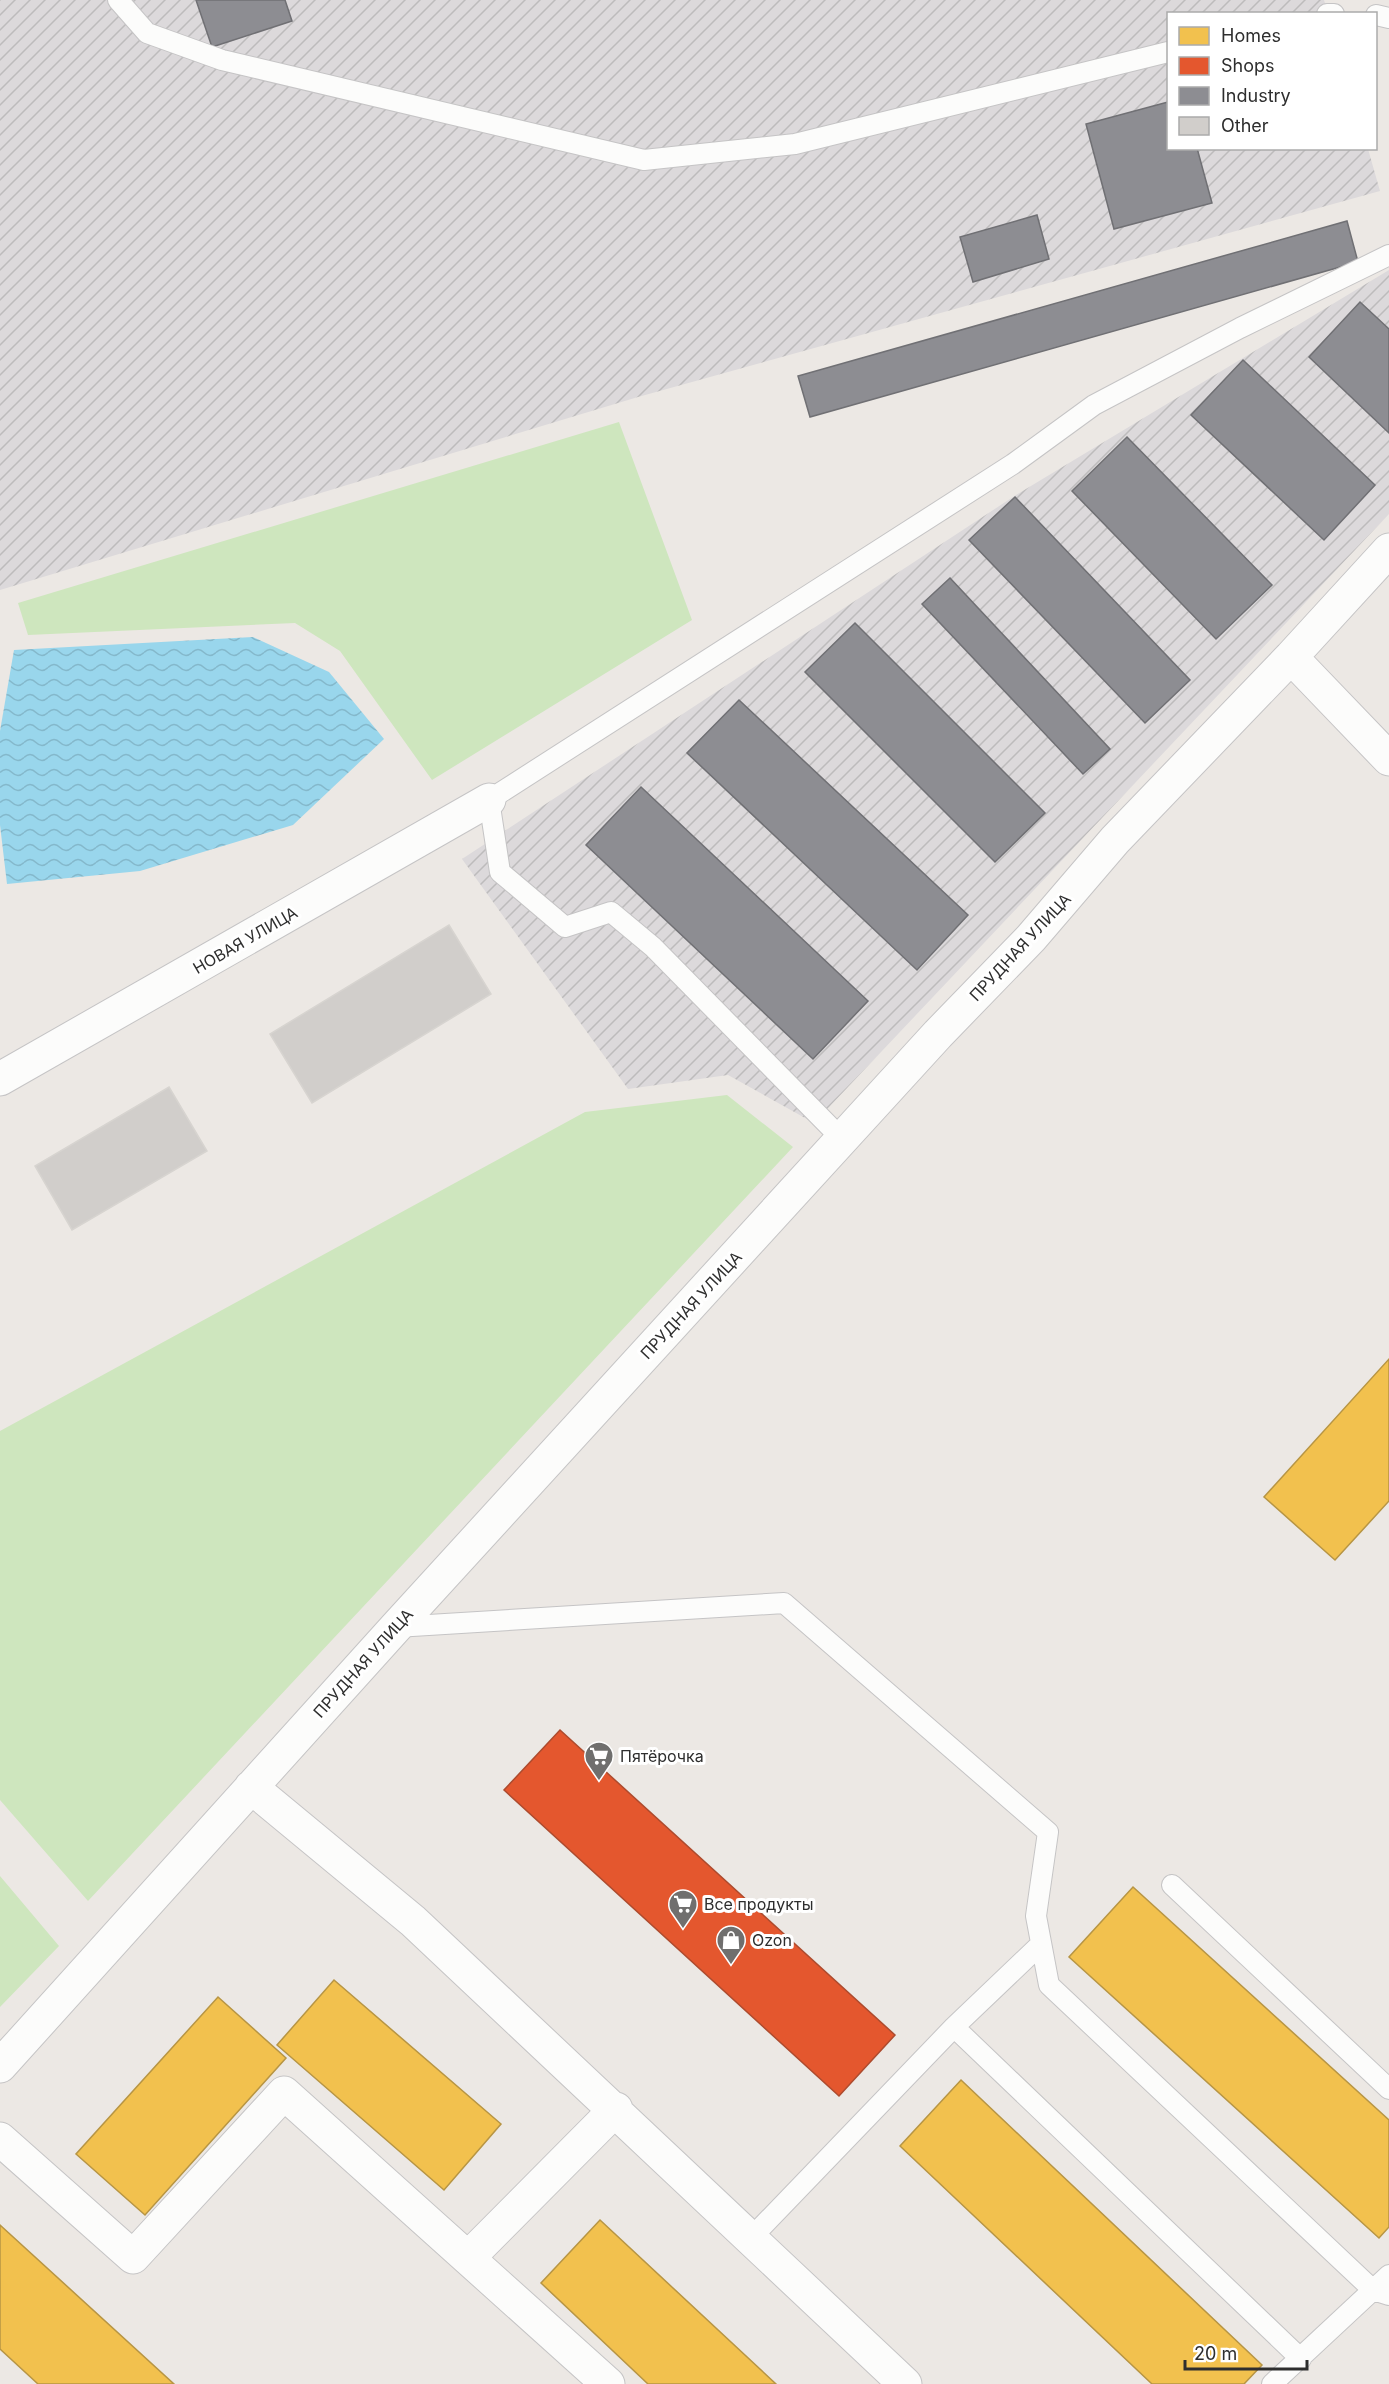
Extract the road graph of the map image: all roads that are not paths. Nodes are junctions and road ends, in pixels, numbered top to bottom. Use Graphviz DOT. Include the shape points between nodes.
graph roads {
  1 [pos="118,0"];
  2 [pos="1167,52"];
  3 [pos="1389,255"];
  4 [pos="1389,550"];
  5 [pos="1291,657"];
  6 [pos="1389,759"];
  7 [pos="489,800"];
  8 [pos="0,1079"];
  9 [pos="843,1140"];
  10 [pos="396,1627"];
  11 [pos="251,1787"];
  12 [pos="1172,1886"];
  13 [pos="1041,1944"];
  14 [pos="954,2027"];
  15 [pos="0,2066"];
  16 [pos="1389,2089"];
  17 [pos="616,2109"];
  18 [pos="0,2139"];
  19 [pos="751,2238"];
  20 [pos="468,2258"];
  21 [pos="1389,2276"];
  22 [pos="1381,2293"];
  23 [pos="1301,2359"];
  24 [pos="608,2384"];
  25 [pos="905,2384"];
  26 [pos="1272,2384"];
  1 -- 2 [label="lane" via="147,33 222,60 644,160 795,144"];
  3 -- 7 [label="lane" via="1094,405 1013,464"];
  4 -- 5 [label="street, ПРУДНАЯ УЛИЦА"];
  5 -- 6 [label="street"];
  5 -- 9 [label="street, ПРУДНАЯ УЛИЦА" via="1115,840 1031,938"];
  7 -- 8 [label="street, НОВАЯ УЛИЦА"];
  7 -- 9 [label="lane" via="500,872 565,927 611,912 653,947"];
  9 -- 10 [label="street, ПРУДНАЯ УЛИЦА"];
  10 -- 11 [label="street, ПРУДНАЯ УЛИЦА"];
  10 -- 13 [label="lane" via="784,1603 1048,1832 1036,1916"];
  11 -- 15 [label="street, ПРУДНАЯ УЛИЦА"];
  11 -- 17 [label="street" via="413,1921"];
  12 -- 16 [label="lane"];
  13 -- 14 [label="lane"];
  13 -- 22 [label="lane" via="1049,1984"];
  14 -- 19 [label="lane"];
  14 -- 23 [label="lane"];
  17 -- 19 [label="street"];
  17 -- 20 [label="street"];
  18 -- 20 [label="street" via="133,2257 284,2093"];
  19 -- 25 [label="street"];
  20 -- 24 [label="street"];
  21 -- 22 [label="lane"];
  22 -- 23 [label="lane"];
  23 -- 26 [label="lane"];
}
